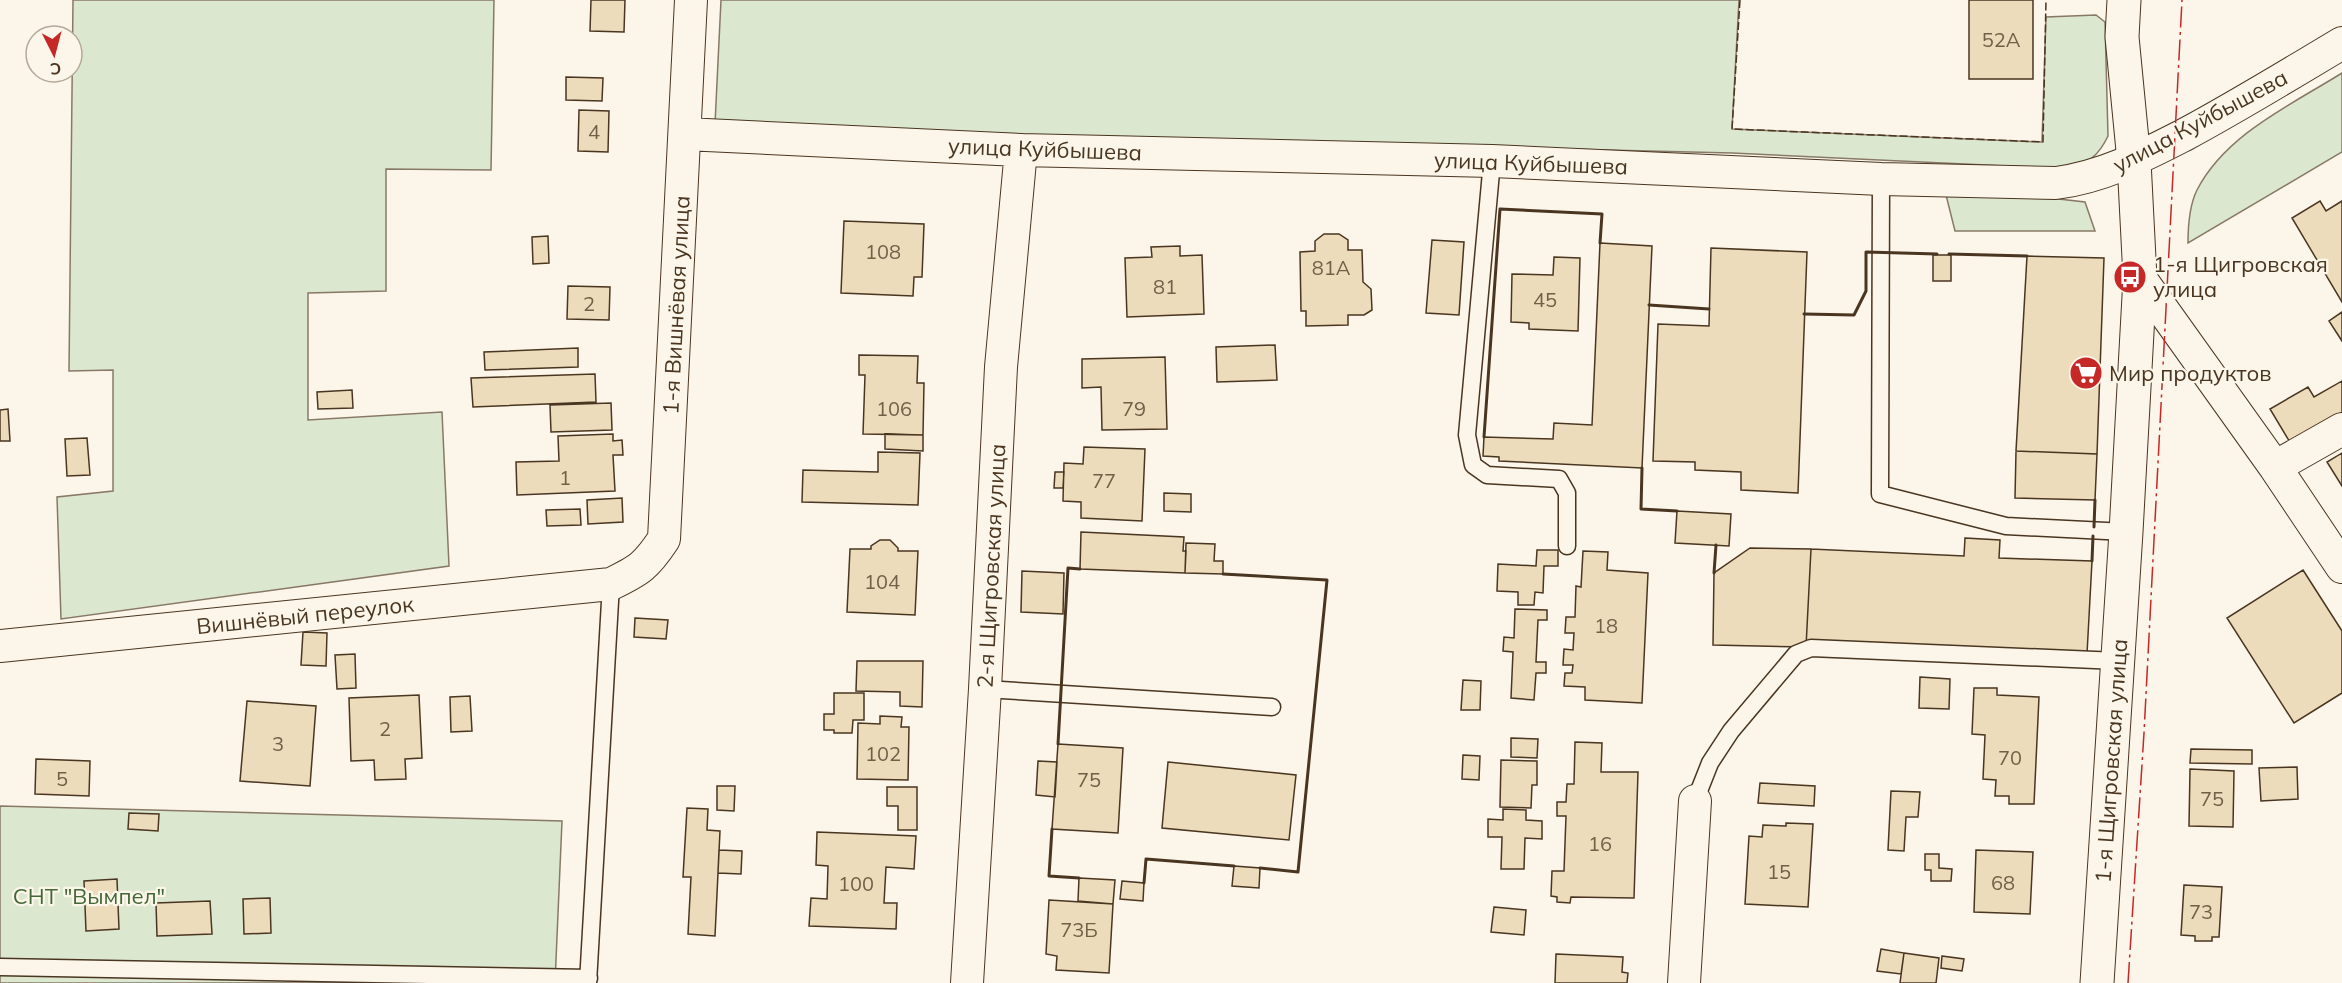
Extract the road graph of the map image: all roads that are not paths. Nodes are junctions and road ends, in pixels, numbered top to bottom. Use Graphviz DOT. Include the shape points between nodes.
graph roads {
  1 [pos="691,0"];
  2 [pos="2124,0"];
  3 [pos="2342,43"];
  4 [pos="685,134"];
  5 [pos="1021,150"];
  6 [pos="1492,161"];
  7 [pos="2134,161"];
  8 [pos="1881,179"];
  9 [pos="2140,278"];
  10 [pos="2342,429"];
  11 [pos="2275,467"];
  12 [pos="2126,532"];
  13 [pos="1567,546"];
  14 [pos="2342,567"];
  15 [pos="611,584"];
  16 [pos="0,646"];
  17 [pos="2118,661"];
  18 [pos="985,689"];
  19 [pos="1272,706"];
  20 [pos="1695,801"];
  21 [pos="0,967"];
  22 [pos="589,980"];
  23 [pos="967,983"];
  24 [pos="1684,983"];
  25 [pos="2097,983"];
  1 -- 4 [label="street, 1-я Вишнёвая улица"];
  2 -- 7 [label="street, 1-я Щигровская улица" via="2122,37"];
  3 -- 7 [label="street, улица Куйбышева" via="2216,118"];
  4 -- 5 [label="street, улица Куйбышева"];
  4 -- 15 [label="street, 1-я Вишнёвая улица" via="664,539 650,561"];
  5 -- 6 [label="street, улица Куйбышева"];
  5 -- 18 [label="street, 2-я Щигровская улица" via="1001,367"];
  6 -- 8 [label="street, улица Куйбышева"];
  6 -- 13 [label="lane" via="1467,435 1473,465 1487,475 1558,479 1567,493"];
  7 -- 8 [label="street, улица Куйбышева" via="2083,180 2056,183"];
  7 -- 9 [label="street, 1-я Щигровская улица"];
  8 -- 12 [label="lane" via="1880,494 2006,526"];
  9 -- 11 [label="street"];
  9 -- 12 [label="street, 1-я Щигровская улица"];
  10 -- 11 [label="street"];
  11 -- 14 [label="street"];
  12 -- 17 [label="street, 1-я Щигровская улица"];
  15 -- 16 [label="street, Вишнёвый переулок"];
  15 -- 22 [label="lane"];
  17 -- 20 [label="lane" via="1810,648 1796,654 1731,731 1710,763"];
  17 -- 25 [label="street, 1-я Щигровская улица"];
  18 -- 19 [label="lane"];
  18 -- 23 [label="street, 2-я Щигровская улица"];
  20 -- 24 [label="street"];
  21 -- 22 [label="lane"];
}
